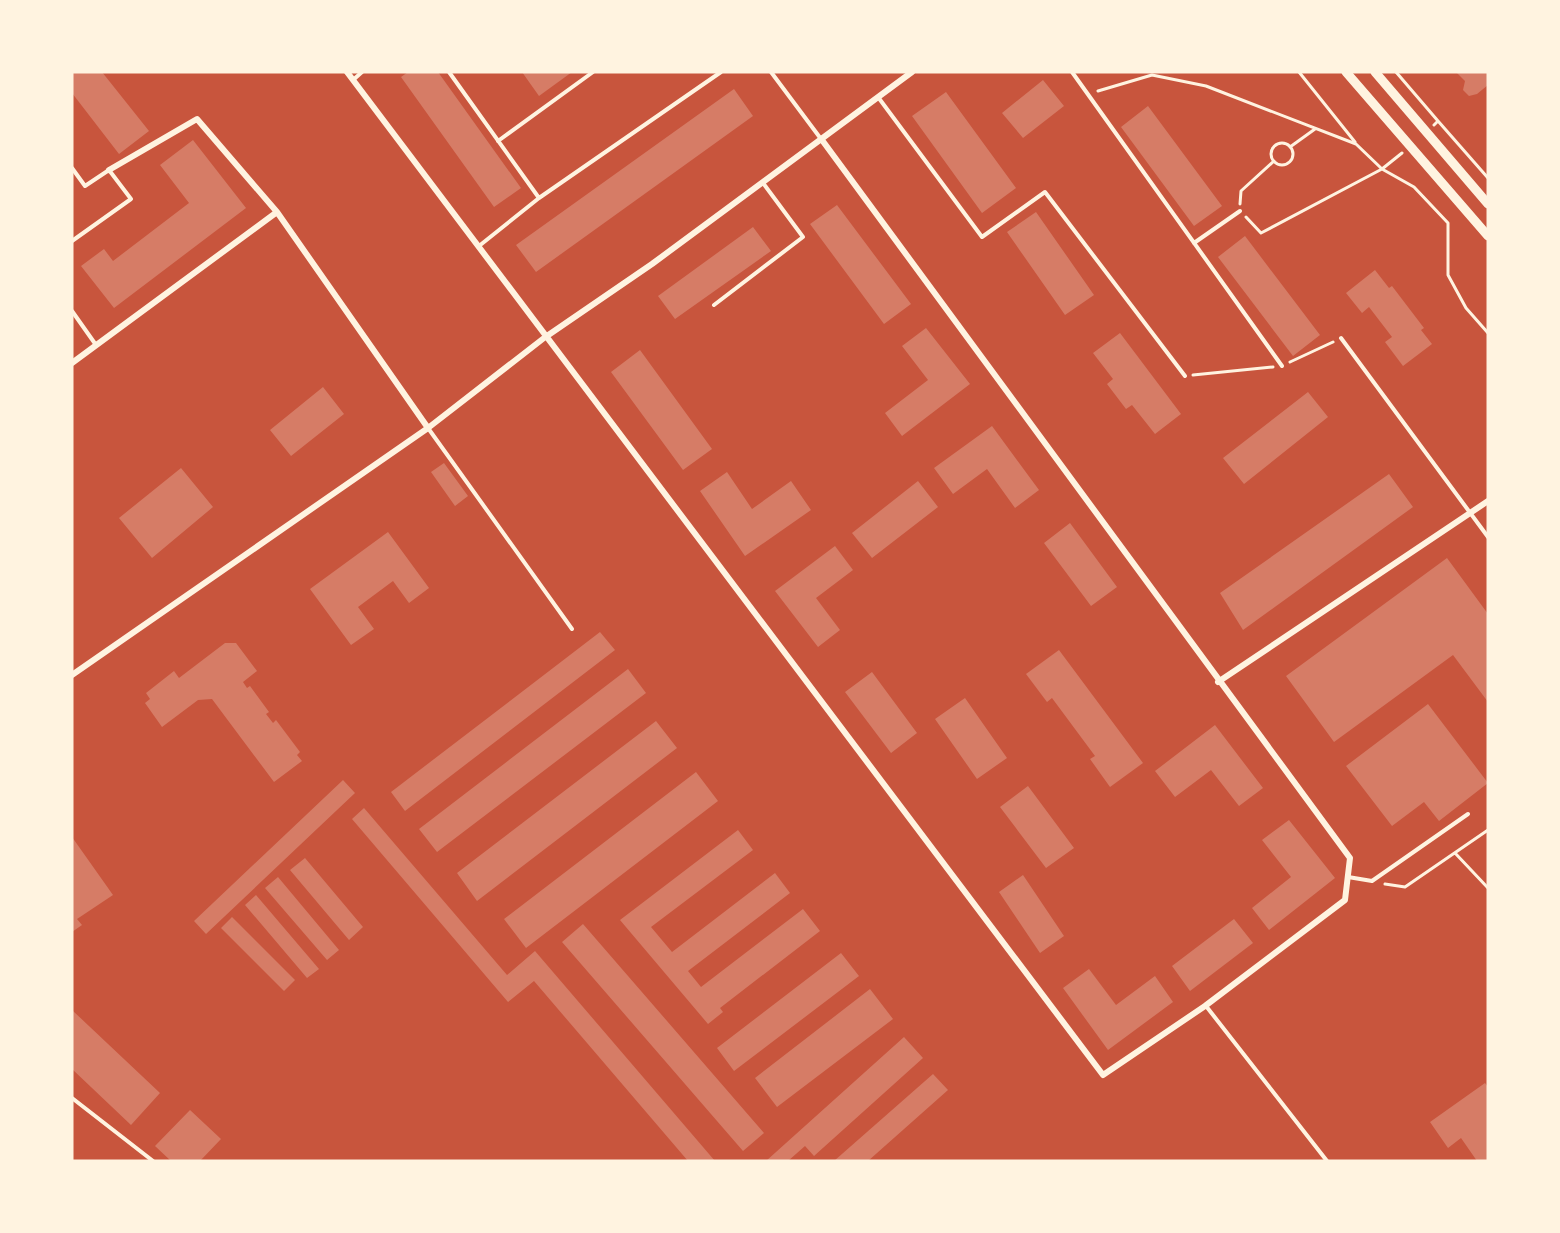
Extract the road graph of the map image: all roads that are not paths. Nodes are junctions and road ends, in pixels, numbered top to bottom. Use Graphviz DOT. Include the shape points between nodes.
graph roads {
  1 [pos="347,72"];
  2 [pos="363,72"];
  3 [pos="449,72"];
  4 [pos="592,72"];
  5 [pos="721,72"];
  6 [pos="771,72"];
  7 [pos="912,72"];
  8 [pos="1072,72"];
  9 [pos="1346,72"];
  10 [pos="1375,72"];
  11 [pos="352,80"];
  12 [pos="878,96"];
  13 [pos="822,140"];
  14 [pos="498,141"];
  15 [pos="72,168"];
  16 [pos="109,170"];
  17 [pos="763,183"];
  18 [pos="539,198"];
  19 [pos="1488,204"];
  20 [pos="1240,211"];
  21 [pos="277,212"];
  22 [pos="1488,236"];
  23 [pos="72,241"];
  24 [pos="1194,243"];
  25 [pos="479,246"];
  26 [pos="714,304"];
  27 [pos="72,311"];
  28 [pos="544,338"];
  29 [pos="1341,338"];
  30 [pos="96,345"];
  31 [pos="72,363"];
  32 [pos="1282,366"];
  33 [pos="1185,376"];
  34 [pos="428,428"];
  35 [pos="1488,501"];
  36 [pos="1471,514"];
  37 [pos="1488,537"];
  38 [pos="572,629"];
  39 [pos="73,672"];
  40 [pos="1218,682"];
  41 [pos="1468,814"];
  42 [pos="1348,877"];
  43 [pos="1205,1006"];
  44 [pos="72,1098"];
  45 [pos="153,1161"];
  46 [pos="1327,1161"];
  1 -- 11 [label="street"];
  2 -- 11 [label="lane"];
  3 -- 14 [label="lane"];
  4 -- 14 [label="lane"];
  5 -- 18 [label="lane"];
  6 -- 13 [label="lane"];
  7 -- 12 [label="street"];
  8 -- 24 [label="lane"];
  9 -- 22 [label="main road"];
  10 -- 19 [label="main road"];
  11 -- 25 [label="street"];
  12 -- 13 [label="street"];
  12 -- 33 [label="lane" via="982,237 1045,192"];
  13 -- 17 [label="street"];
  13 -- 40 [label="street"];
  14 -- 18 [label="lane"];
  15 -- 16 [label="lane" via="85,186"];
  16 -- 21 [label="street" via="197,119"];
  16 -- 23 [label="lane" via="131,199"];
  17 -- 26 [label="lane" via="802,237"];
  17 -- 28 [label="street"];
  18 -- 25 [label="lane"];
  20 -- 24 [label="lane"];
  21 -- 30 [label="street"];
  21 -- 34 [label="street"];
  24 -- 32 [label="lane"];
  25 -- 28 [label="street"];
  27 -- 30 [label="lane"];
  28 -- 34 [label="street"];
  28 -- 43 [label="street" via="1103,1075"];
  29 -- 36 [label="lane"];
  30 -- 31 [label="street"];
  34 -- 38 [label="lane"];
  34 -- 39 [label="street"];
  35 -- 36 [label="street"];
  36 -- 37 [label="lane"];
  36 -- 40 [label="street"];
  40 -- 42 [label="street" via="1350,858"];
  41 -- 42 [label="lane" via="1372,882"];
  42 -- 43 [label="street" via="1345,900"];
  43 -- 46 [label="lane"];
  44 -- 45 [label="lane"];
}
